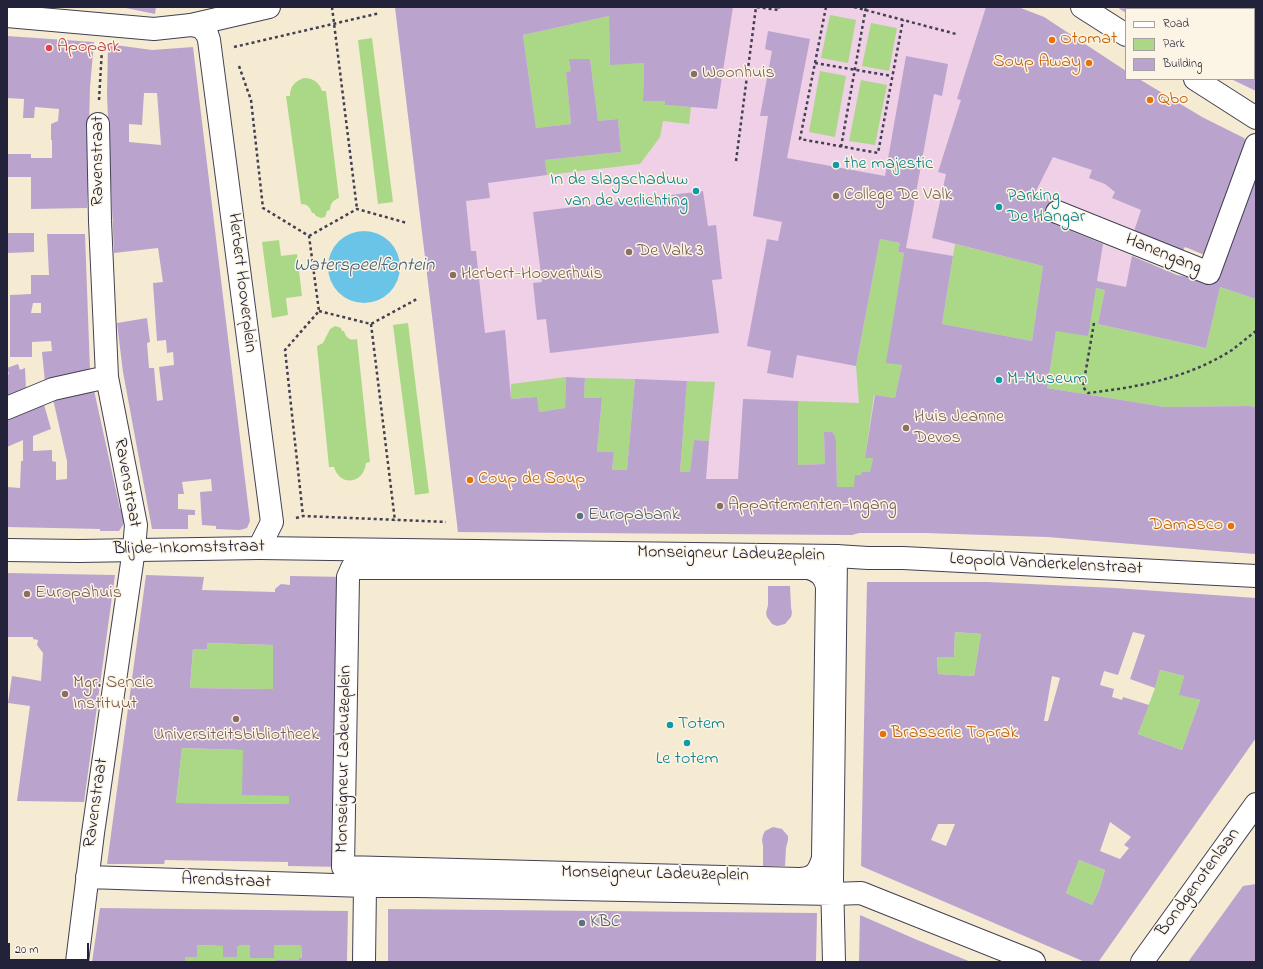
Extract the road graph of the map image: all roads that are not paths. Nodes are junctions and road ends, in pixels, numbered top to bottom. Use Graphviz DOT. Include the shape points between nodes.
graph roads {
  1 [pos="269,7"];
  2 [pos="1082,7"];
  3 [pos="7,16"];
  4 [pos="191,25"];
  5 [pos="1125,34"];
  6 [pos="1197,80"];
  7 [pos="1256,118"];
  8 [pos="98,124"];
  9 [pos="1256,145"];
  10 [pos="1057,212"];
  11 [pos="107,377"];
  12 [pos="7,408"];
  13 [pos="260,548"];
  14 [pos="134,549"];
  15 [pos="372,549"];
  16 [pos="7,550"];
  17 [pos="836,556"];
  18 [pos="1256,576"];
  19 [pos="824,577"];
  20 [pos="1256,804"];
  21 [pos="87,877"];
  22 [pos="365,886"];
  23 [pos="833,894"];
  24 [pos="76,962"];
  25 [pos="364,962"];
  26 [pos="834,962"];
  27 [pos="1034,962"];
  28 [pos="1142,962"];
  1 -- 4 [label="street"];
  2 -- 5 [label="street"];
  3 -- 4 [label="street" via="154,29"];
  4 -- 13 [label="street, Herbert Hooverplein" via="201,27 209,40 272,522"];
  6 -- 7 [label="street"];
  8 -- 11 [label="street, Ravenstraat"];
  9 -- 10 [label="street, Hanengang" via="1209,273"];
  11 -- 12 [label="street" via="53,389"];
  11 -- 14 [label="street, Ravenstraat" via="136,525"];
  13 -- 14 [label="street, Blijde-Inkomststraat"];
  13 -- 15 [label="street, Blijde-Inkomststraat"];
  14 -- 16 [label="street, Blijde-Inkomststraat"];
  14 -- 21 [label="street, Ravenstraat"];
  15 -- 17 [label="street, Monseigneur Ladeuzeplein"];
  17 -- 18 [label="street, Leopold Vanderkelenstraat"];
  17 -- 23 [label="street, Monseigneur Ladeuzeplein"];
  19 -- 19 [label="street, Monseigneur Ladeuzeplein" via="827,587 823,858 815,875 799,879 343,867 348,577 352,568 808,568"];
  20 -- 28 [label="street, Bondgenotenlaan"];
  21 -- 22 [label="street, Arendstraat"];
  21 -- 24 [label="street, Ravenstraat"];
  22 -- 23 [label="street, Monseigneur Ladeuzeplein"];
  22 -- 25 [label="street"];
  23 -- 26 [label="street"];
  23 -- 27 [label="street" via="861,893"];
}
